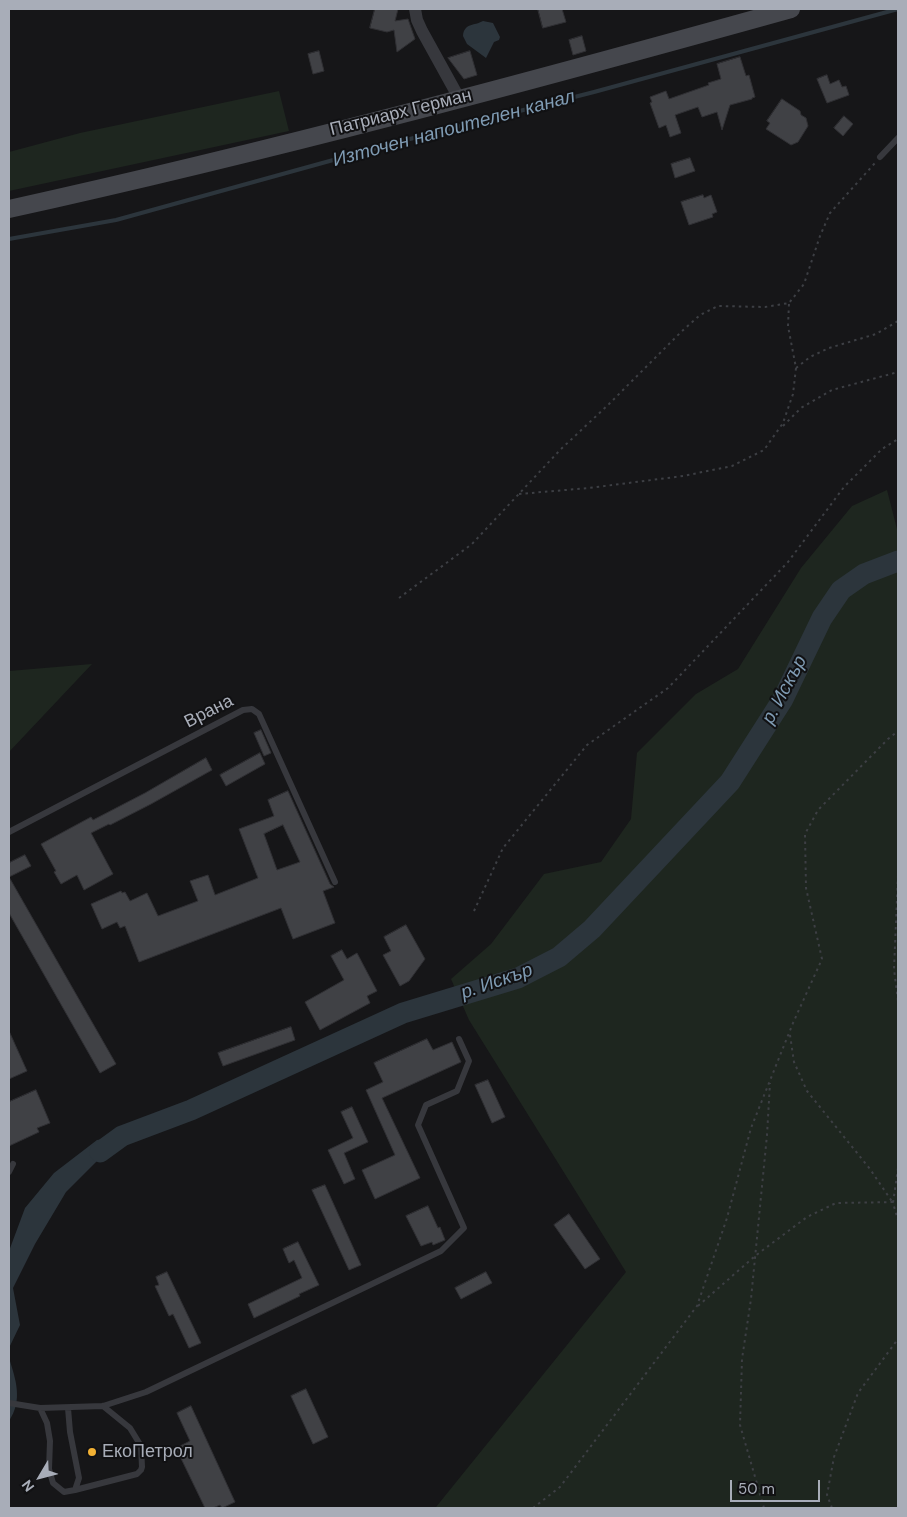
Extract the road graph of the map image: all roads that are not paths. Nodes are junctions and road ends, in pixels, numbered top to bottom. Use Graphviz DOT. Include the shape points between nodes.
graph roads {
  1 [pos="415,9"];
  2 [pos="791,9"];
  3 [pos="459,98"];
  4 [pos="898,138"];
  5 [pos="880,157"];
  6 [pos="9,209"];
  7 [pos="9,832"];
  8 [pos="335,882"];
  9 [pos="459,1039"];
  10 [pos="12,1164"];
  11 [pos="9,1172"];
  12 [pos="9,1403"];
  13 [pos="103,1406"];
  14 [pos="40,1408"];
  15 [pos="68,1408"];
  16 [pos="75,1490"];
  1 -- 3 [label="street" via="422,31"];
  2 -- 3 [label="street, Патриарх Герман"];
  3 -- 6 [label="street, Патриарх Герман"];
  4 -- 5 [label="lane"];
  7 -- 8 [label="lane, Врана" via="252,708 259,714"];
  9 -- 13 [label="lane" via="469,1061 457,1091 426,1105 418,1125 464,1228 441,1252 146,1392"];
  10 -- 11 [label="lane"];
  12 -- 14 [label="lane"];
  13 -- 15 [label="lane"];
  13 -- 16 [label="lane" via="130,1428 141,1446 141,1470 138,1474"];
  14 -- 15 [label="lane"];
  14 -- 16 [label="lane" via="47,1423 49,1470 53,1483 64,1492"];
  15 -- 16 [label="lane" via="79,1478"];
}
